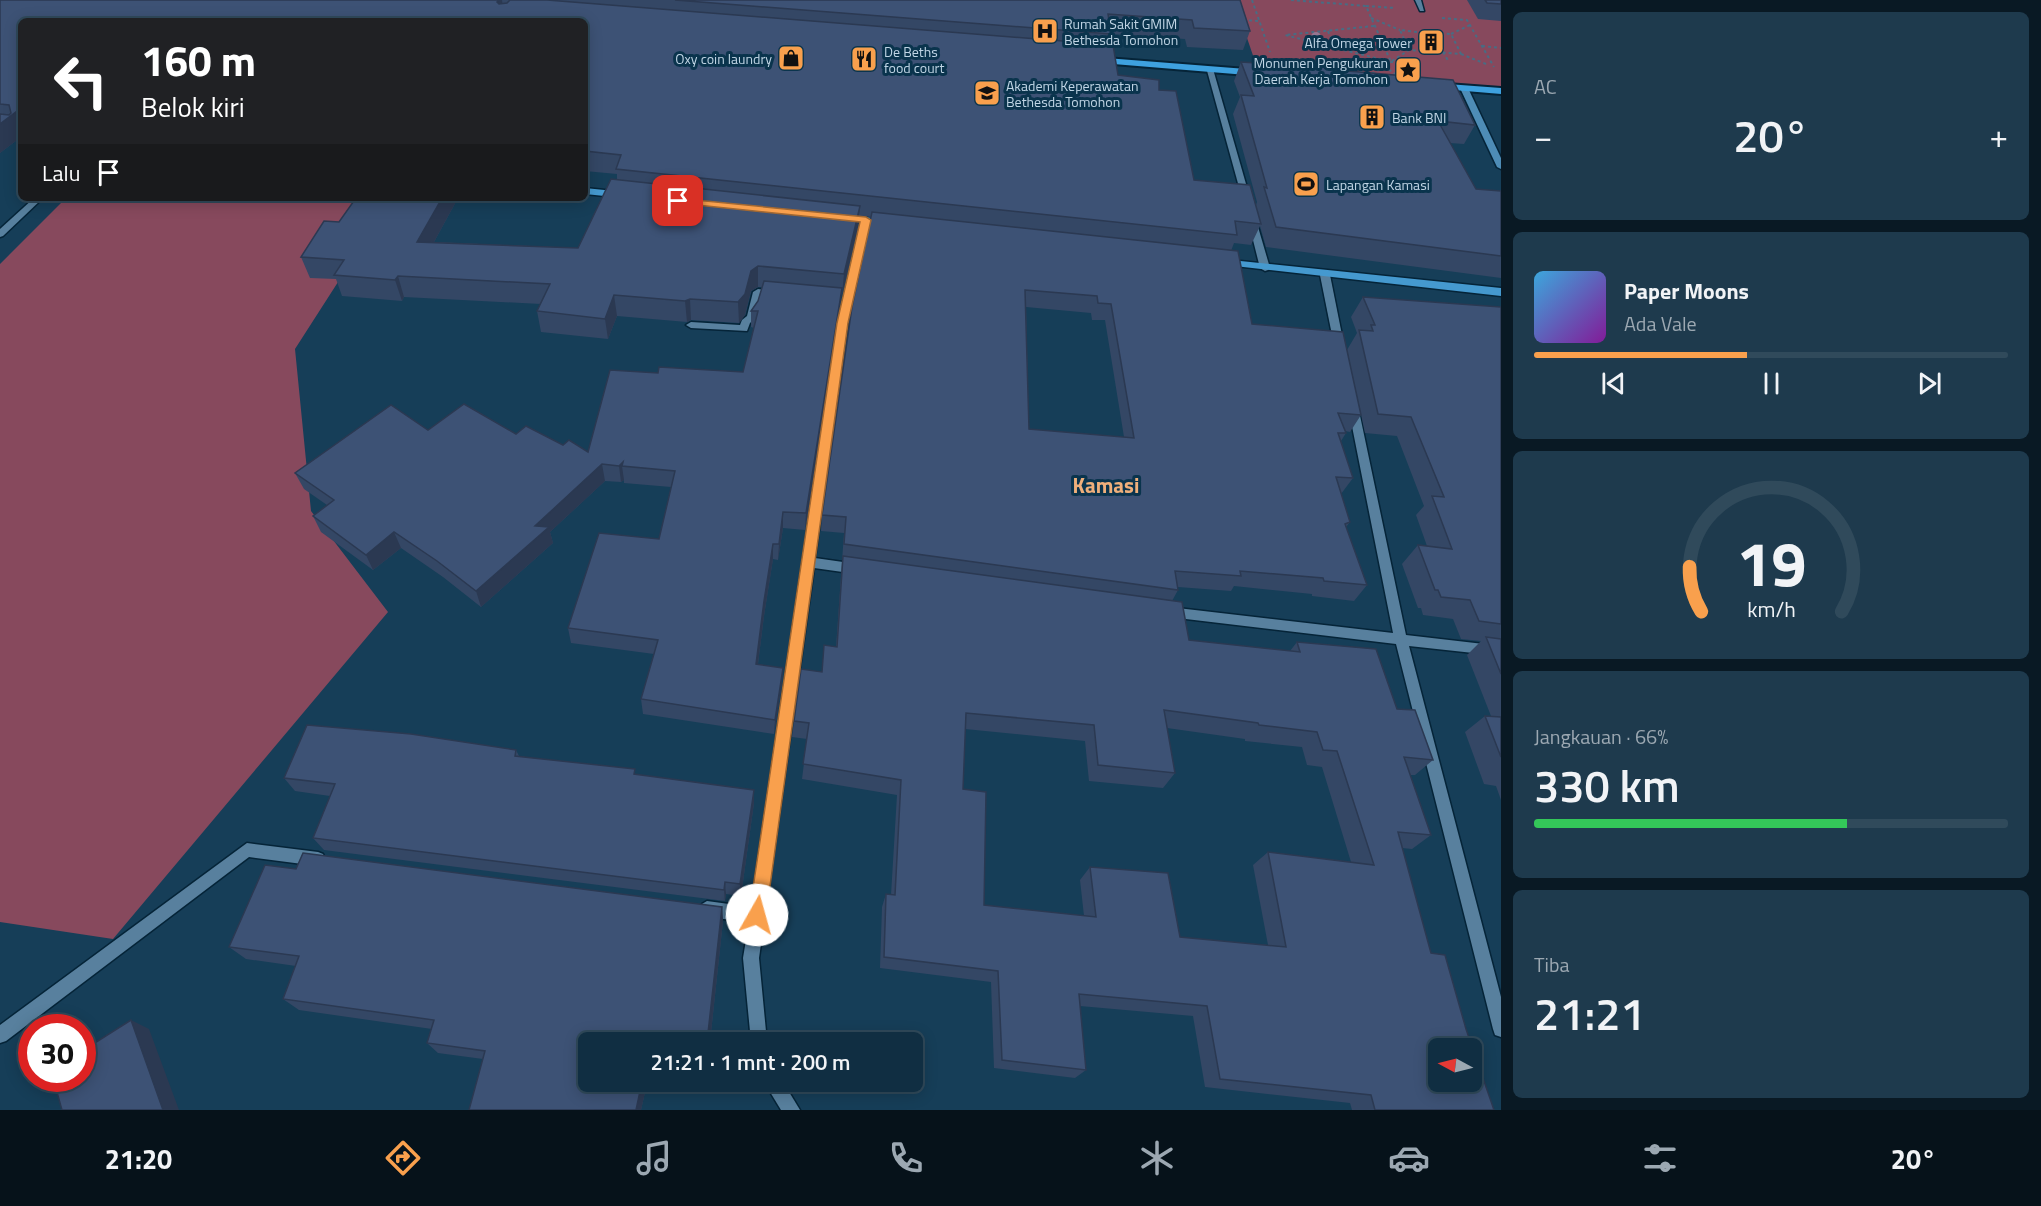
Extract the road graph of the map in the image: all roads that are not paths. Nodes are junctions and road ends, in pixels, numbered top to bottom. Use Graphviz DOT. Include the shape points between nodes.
graph roads {
  1 [pos="1418,0"];
  2 [pos="1422,10"];
  3 [pos="1086,59"];
  4 [pos="1209,69"];
  5 [pos="1271,74"];
  6 [pos="1419,80"];
  7 [pos="1464,88"];
  8 [pos="1501,91"];
  9 [pos="1501,167"];
  10 [pos="588,191"];
  11 [pos="632,196"];
  12 [pos="36,201"];
  13 [pos="831,216"];
  14 [pos="866,220"];
  15 [pos="900,224"];
  16 [pos="0,234"];
  17 [pos="1208,261"];
  18 [pos="1265,268"];
  19 [pos="1325,275"];
  20 [pos="1501,292"];
  21 [pos="792,295"];
  22 [pos="691,325"];
  23 [pos="1342,360"];
  24 [pos="1350,392"];
  25 [pos="808,562"];
  26 [pos="867,570"];
  27 [pos="1151,610"];
  28 [pos="1401,639"];
  29 [pos="1501,651"];
  30 [pos="330,861"];
  31 [pos="686,906"];
  32 [pos="757,915"];
  33 [pos="1501,1029"];
  34 [pos="758,1032"];
  35 [pos="0,1035"];
  36 [pos="779,1092"];
  37 [pos="791,1110"];
  1 -- 2 [label="street"];
  3 -- 4 [label="highway"];
  4 -- 5 [label="highway"];
  4 -- 18 [label="street"];
  6 -- 7 [label="highway"];
  7 -- 8 [label="highway"];
  7 -- 9 [label="main road"];
  10 -- 11 [label="main road"];
  12 -- 16 [label="street"];
  13 -- 14 [label="main road"];
  14 -- 15 [label="main road"];
  14 -- 25 [label="street" via="842,300"];
  17 -- 18 [label="main road"];
  18 -- 19 [label="main road"];
  19 -- 20 [label="main road"];
  19 -- 23 [label="street"];
  21 -- 22 [label="street" via="758,292 744,329"];
  24 -- 28 [label="street"];
  25 -- 26 [label="street"];
  25 -- 32 [label="street"];
  27 -- 28 [label="street"];
  28 -- 29 [label="street"];
  28 -- 33 [label="street"];
  30 -- 35 [label="street" via="247,850"];
  31 -- 32 [label="street"];
  32 -- 34 [label="street" via="751,958"];
  36 -- 37 [label="street"];
}
